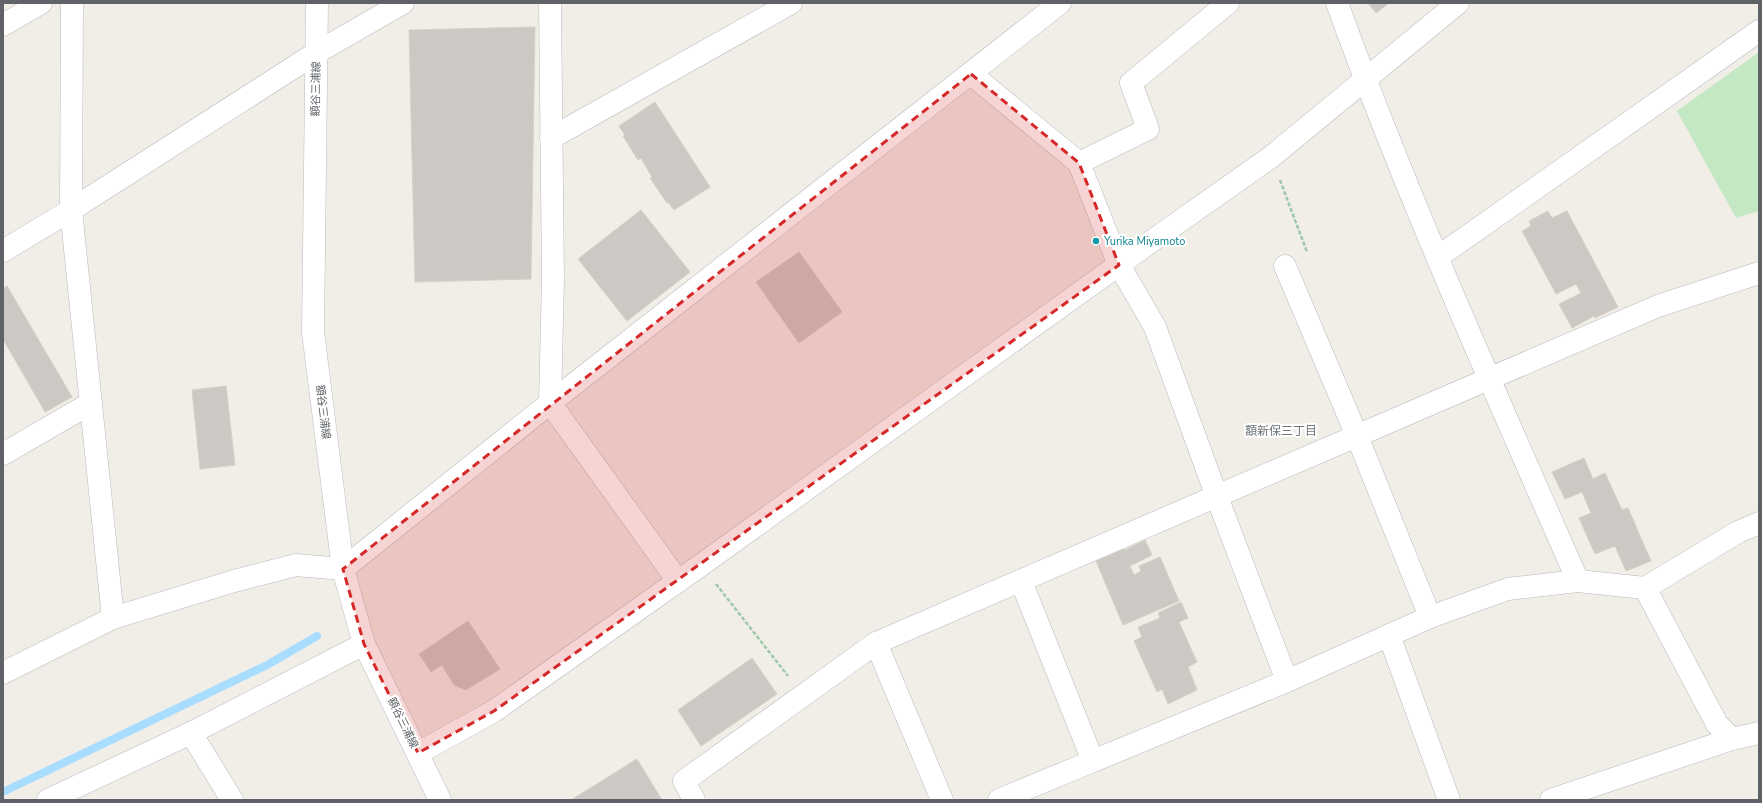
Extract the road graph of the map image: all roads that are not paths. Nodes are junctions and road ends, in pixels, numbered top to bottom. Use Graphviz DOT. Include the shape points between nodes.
graph roads {
  1 [pos="41,3"];
  2 [pos="72,3"];
  3 [pos="318,3"];
  4 [pos="403,3"];
  5 [pos="550,3"];
  6 [pos="791,3"];
  7 [pos="1060,3"];
  8 [pos="1228,3"];
  9 [pos="1337,3"];
  10 [pos="1458,3"];
  11 [pos="3,25"];
  12 [pos="1759,30"];
  13 [pos="316,53"];
  14 [pos="971,74"];
  15 [pos="1364,79"];
  16 [pos="551,138"];
  17 [pos="1079,164"];
  18 [pos="71,210"];
  19 [pos="3,250"];
  20 [pos="1438,257"];
  21 [pos="1119,265"];
  22 [pos="1285,266"];
  23 [pos="1759,273"];
  24 [pos="1489,379"];
  25 [pos="91,403"];
  26 [pos="550,403"];
  27 [pos="1357,436"];
  28 [pos="3,454"];
  29 [pos="1217,496"];
  30 [pos="1759,523"];
  31 [pos="345,575"];
  32 [pos="678,581"];
  33 [pos="1021,581"];
  34 [pos="1578,581"];
  35 [pos="1645,588"];
  36 [pos="1430,617"];
  37 [pos="113,618"];
  38 [pos="1389,635"];
  39 [pos="362,636"];
  40 [pos="876,643"];
  41 [pos="3,674"];
  42 [pos="1287,681"];
  43 [pos="1759,733"];
  44 [pos="191,734"];
  45 [pos="1732,739"];
  46 [pos="418,753"];
  47 [pos="1093,761"];
  48 [pos="59,798"];
  49 [pos="232,800"];
  50 [pos="440,800"];
  51 [pos="694,800"];
  52 [pos="942,800"];
  53 [pos="999,800"];
  54 [pos="1449,800"];
  55 [pos="1551,800"];
  1 -- 11 [label="street"];
  2 -- 18 [label="street"];
  3 -- 13 [label="street, 額谷三浦線"];
  4 -- 13 [label="street"];
  5 -- 16 [label="street"];
  6 -- 16 [label="street"];
  7 -- 14 [label="street"];
  8 -- 17 [label="street" via="1131,83 1148,129"];
  9 -- 15 [label="street"];
  10 -- 15 [label="street"];
  12 -- 20 [label="street"];
  13 -- 18 [label="street"];
  13 -- 31 [label="street, 額谷三浦線" via="313,332"];
  14 -- 17 [label="street"];
  14 -- 26 [label="street"];
  15 -- 20 [label="street"];
  15 -- 21 [label="street" via="1271,157"];
  16 -- 26 [label="street"];
  17 -- 21 [label="street"];
  18 -- 19 [label="street"];
  18 -- 25 [label="street"];
  20 -- 24 [label="street"];
  21 -- 29 [label="street" via="1155,327"];
  21 -- 32 [label="street"];
  22 -- 27 [label="street"];
  23 -- 24 [label="street" via="1658,306"];
  24 -- 27 [label="street"];
  24 -- 34 [label="street"];
  25 -- 28 [label="street"];
  25 -- 37 [label="street"];
  26 -- 31 [label="street"];
  26 -- 32 [label="street"];
  27 -- 29 [label="street"];
  27 -- 36 [label="street"];
  29 -- 33 [label="street"];
  29 -- 42 [label="street"];
  30 -- 35 [label="street" via="1738,532"];
  31 -- 37 [label="street" via="296,565"];
  31 -- 39 [label="street, 額谷三浦線"];
  32 -- 46 [label="street" via="494,711"];
  33 -- 40 [label="street"];
  33 -- 47 [label="street"];
  34 -- 35 [label="street"];
  34 -- 36 [label="street" via="1508,589"];
  35 -- 45 [label="street" via="1716,724"];
  36 -- 38 [label="street"];
  37 -- 41 [label="street"];
  38 -- 42 [label="street"];
  38 -- 54 [label="street"];
  39 -- 44 [label="street"];
  39 -- 46 [label="street, 額谷三浦線"];
  40 -- 51 [label="street" via="684,780"];
  40 -- 52 [label="street"];
  42 -- 47 [label="street"];
  43 -- 45 [label="street"];
  44 -- 48 [label="street"];
  44 -- 49 [label="street"];
  45 -- 55 [label="street"];
  46 -- 50 [label="street, 額谷三浦線"];
  47 -- 53 [label="street"];
}
